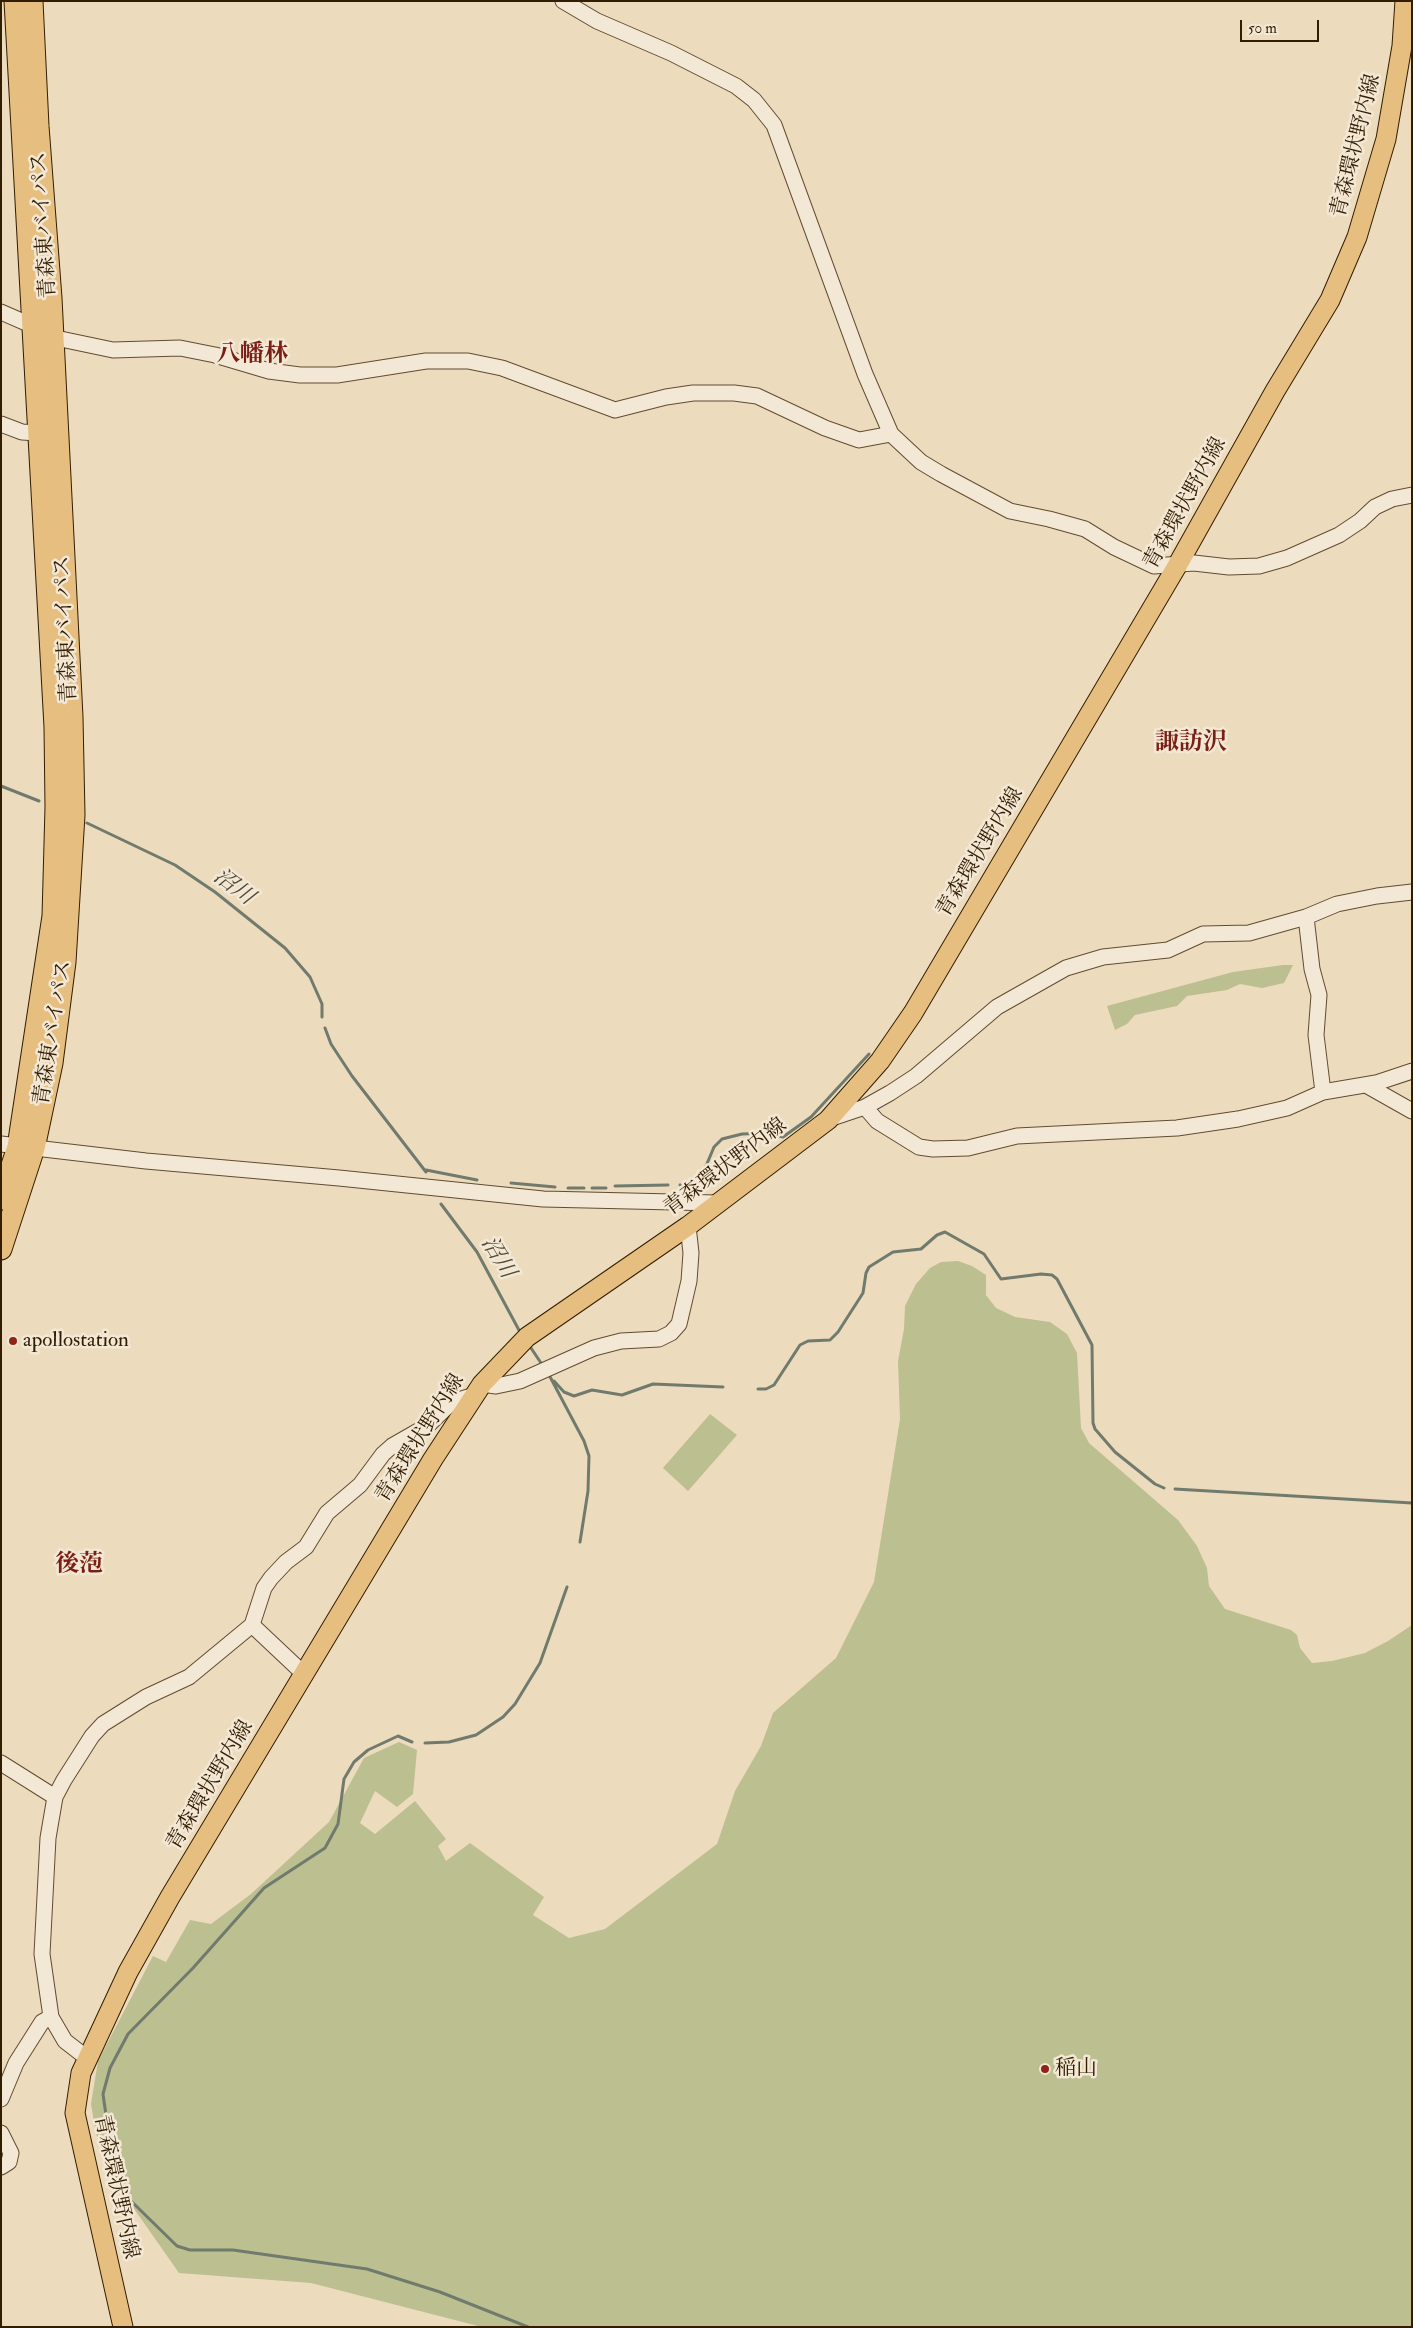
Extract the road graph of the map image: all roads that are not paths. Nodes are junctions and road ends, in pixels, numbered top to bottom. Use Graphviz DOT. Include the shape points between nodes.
graph roads {
  1 [pos="15,1"];
  2 [pos="32,1"];
  3 [pos="563,1"];
  4 [pos="1405,1"];
  5 [pos="1407,46"];
  6 [pos="1,312"];
  7 [pos="33,326"];
  8 [pos="51,337"];
  9 [pos="1,424"];
  10 [pos="38,433"];
  11 [pos="891,434"];
  12 [pos="1412,495"];
  13 [pos="1177,566"];
  14 [pos="1412,892"];
  15 [pos="1306,918"];
  16 [pos="1412,1071"];
  17 [pos="1366,1085"];
  18 [pos="1323,1092"];
  19 [pos="865,1107"];
  20 [pos="1412,1111"];
  21 [pos="828,1120"];
  22 [pos="18,1147"];
  23 [pos="1,1199"];
  24 [pos="717,1203"];
  25 [pos="688,1226"];
  26 [pos="1,1249"];
  27 [pos="478,1390"];
  28 [pos="252,1625"];
  29 [pos="304,1674"];
  30 [pos="1,1764"];
  31 [pos="55,1798"];
  32 [pos="51,2017"];
  33 [pos="88,2058"];
  34 [pos="1,2099"];
  35 [pos="1,2133"];
  36 [pos="1,2167"];
  37 [pos="124,2327"];
  1 -- 7 [label="highway, 青森東バイパス"];
  2 -- 8 [label="highway, 青森東バイパス"];
  3 -- 11 [label="street" via="597,21 736,86 754,100 774,125 865,374"];
  4 -- 5 [label="main road, 青森環状野内線"];
  5 -- 13 [label="main road, 青森環状野内線" via="1386,139 1357,237 1330,300"];
  6 -- 7 [label="street"];
  7 -- 8 [label="street"];
  7 -- 10 [label="highway, 青森東バイパス"];
  8 -- 11 [label="street" via="114,350 180,348 269,371 300,375 337,375 426,361 468,361 502,368 615,410 693,393 734,393 757,396 859,440"];
  8 -- 22 [label="highway, 青森東バイパス" via="72,717 74,814 66,962 52,1063"];
  9 -- 10 [label="street" via="22,432"];
  10 -- 22 [label="highway, 青森東バイパス" via="55,727 53,916"];
  11 -- 13 [label="street" via="921,462 1010,511 1085,529 1154,566"];
  12 -- 13 [label="street" via="1392,499 1376,507 1339,535 1259,566 1194,563"];
  13 -- 21 [label="main road, 青森環状野内線" via="913,1013 880,1061"];
  14 -- 15 [label="street" via="1336,904"];
  15 -- 18 [label="street" via="1312,969 1319,995 1316,1035"];
  15 -- 19 [label="street" via="1249,933 1203,934 1168,950 1103,957 1066,968 997,1007 916,1076"];
  16 -- 17 [label="street"];
  17 -- 18 [label="street"];
  17 -- 20 [label="street"];
  18 -- 19 [label="street" via="1287,1108 1238,1119 1177,1128 1016,1136 968,1148 933,1150 919,1147 895,1133 877,1121"];
  19 -- 21 [label="street"];
  21 -- 24 [label="main road, 青森環状野内線"];
  22 -- 23 [label="highway, 青森東バイパス"];
  22 -- 24 [label="street" via="543,1199"];
  22 -- 26 [label="highway, 青森東バイパス"];
  24 -- 25 [label="main road, 青森環状野内線"];
  25 -- 27 [label="main road, 青森環状野内線" via="527,1337"];
  25 -- 27 [label="street" via="691,1253 689,1281 679,1324 671,1334 659,1339 621,1341 594,1348 512,1383"];
  27 -- 28 [label="street" via="452,1402 427,1426 383,1454 360,1485 327,1513 306,1547 271,1578 264,1588"];
  27 -- 29 [label="main road, 青森環状野内線"];
  28 -- 29 [label="street"];
  28 -- 31 [label="street" via="189,1677 146,1697 104,1724 92,1736"];
  29 -- 33 [label="main road, 青森環状野内線" via="161,1913 128,1972"];
  30 -- 31 [label="street"];
  31 -- 32 [label="street" via="48,1838 42,1954"];
  32 -- 33 [label="street" via="65,2041"];
  32 -- 34 [label="street" via="42,2022 16,2063"];
  33 -- 37 [label="main road, 青森環状野内線" via="77,2092 75,2113"];
  35 -- 36 [label="street" via="11,2152 9,2162"];
}
